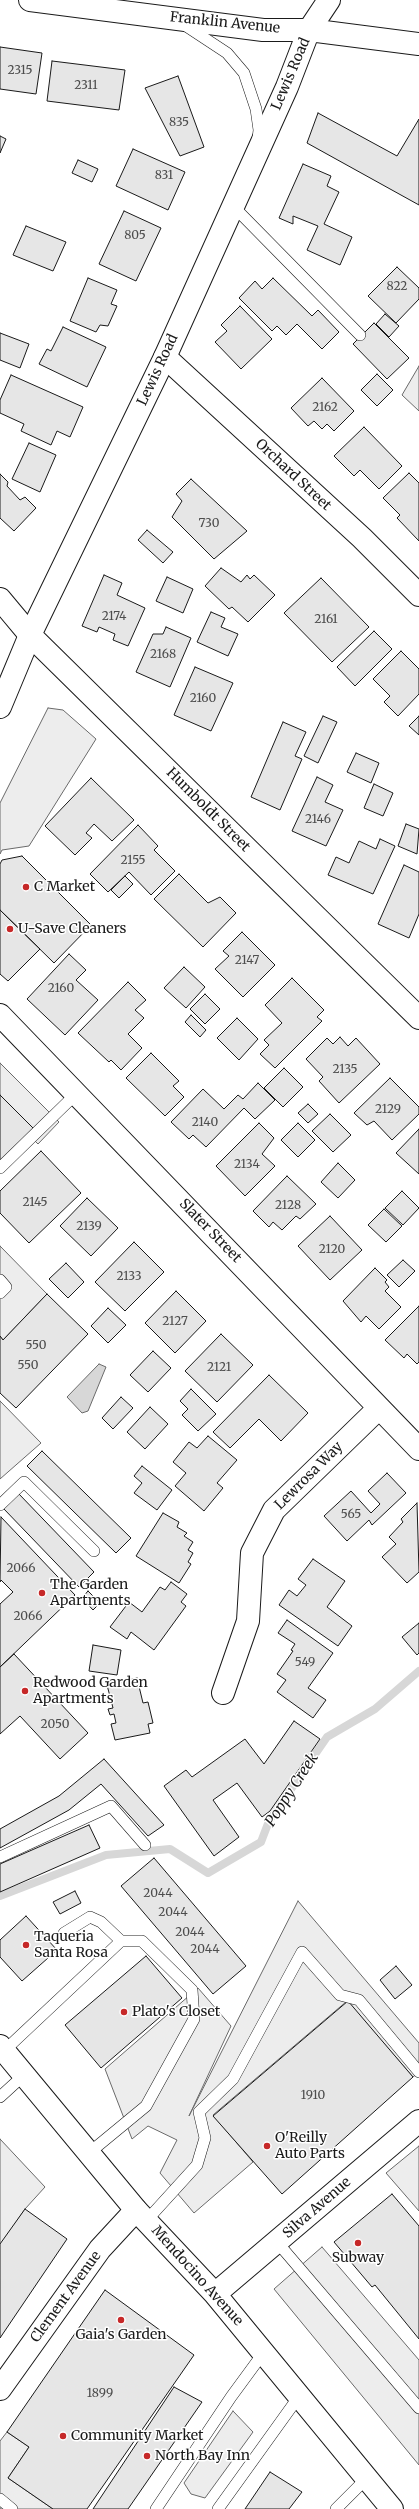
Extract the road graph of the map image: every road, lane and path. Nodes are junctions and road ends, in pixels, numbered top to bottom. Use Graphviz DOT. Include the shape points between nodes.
graph roads {
  1 [pos="30,0"];
  2 [pos="310,0"];
  3 [pos="329,0"];
  4 [pos="174,18"];
  5 [pos="309,30"];
  6 [pos="419,44"];
  7 [pos="254,159"];
  8 [pos="233,206"];
  9 [pos="360,335"];
  10 [pos="165,357"];
  11 [pos="419,595"];
  12 [pos="0,599"];
  13 [pos="30,635"];
  14 [pos="0,707"];
  15 [pos="0,1015"];
  16 [pos="419,1018"];
  17 [pos="77,1093"];
  18 [pos="0,1168"];
  19 [pos="0,1280"];
  20 [pos="0,1293"];
  21 [pos="379,1408"];
  22 [pos="419,1448"];
  23 [pos="0,1505"];
  24 [pos="94,1551"];
  25 [pos="223,1693"];
  26 [pos="145,1845"];
  27 [pos="0,1858"];
  28 [pos="64,1933"];
  29 [pos="121,1941"];
  30 [pos="2,2049"];
  31 [pos="419,2072"];
  32 [pos="24,2075"];
  33 [pos="0,2096"];
  34 [pos="419,2121"];
  35 [pos="89,2153"];
  36 [pos="142,2215"];
  37 [pos="277,2242"];
  38 [pos="215,2294"];
  39 [pos="264,2352"];
  40 [pos="0,2389"];
  41 [pos="300,2395"];
  42 [pos="419,2408"];
  43 [pos="367,2478"];
  44 [pos="0,2499"];
  45 [pos="12,2509"];
  46 [pos="156,2509"];
  47 [pos="218,2509"];
  48 [pos="336,2509"];
  49 [pos="392,2509"];
  1 -- 4 [label="street, Franklin Avenue"];
  2 -- 5 [label="street"];
  3 -- 5 [label="street"];
  4 -- 5 [label="street, Franklin Avenue" via="263,30"];
  4 -- 7 [label="lane" via="227,53 244,73 256,109 259,130"];
  5 -- 6 [label="street, Franklin Avenue"];
  5 -- 7 [label="street, Lewis Road"];
  7 -- 8 [label="street, Lewis Road"];
  8 -- 9 [label="lane"];
  8 -- 10 [label="street, Lewis Road"];
  10 -- 11 [label="street, Orchard Street" via="362,538"];
  10 -- 13 [label="street, Lewis Road"];
  12 -- 13 [label="street, Humboldt Street"];
  13 -- 14 [label="street, Lewis Road"];
  13 -- 16 [label="street, Humboldt Street"];
  15 -- 17 [label="street, Slater Street"];
  17 -- 18 [label="lane"];
  17 -- 21 [label="street, Slater Street"];
  19 -- 20 [label="lane" via="6,1287"];
  21 -- 22 [label="street, Slater Street"];
  21 -- 25 [label="street, Lewrosa Way" via="274,1510 252,1553 248,1621"];
  23 -- 24 [label="lane" via="24,1482"];
  26 -- 27 [label="lane" via="111,1806"];
  28 -- 29 [label="lane" via="90,1917 101,1922"];
  29 -- 30 [label="lane"];
  29 -- 35 [label="lane" via="142,1940 192,1990 194,2019 146,2106"];
  30 -- 32 [label="street, Mendocino Avenue"];
  31 -- 36 [label="lane" via="359,2000 340,1995 302,1952 234,2079 199,2112 205,2138 197,2164"];
  32 -- 33 [label="lane"];
  32 -- 35 [label="street, Mendocino Avenue"];
  34 -- 37 [label="street, Silva Avenue"];
  35 -- 36 [label="street, Mendocino Avenue"];
  36 -- 38 [label="street, Mendocino Avenue"];
  36 -- 40 [label="street, Clement Avenue" via="100,2249"];
  37 -- 38 [label="street, Silva Avenue"];
  37 -- 42 [label="lane"];
  38 -- 39 [label="street, Mendocino Avenue"];
  39 -- 41 [label="street, Mendocino Avenue"];
  39 -- 46 [label="lane"];
  41 -- 43 [label="street, Mendocino Avenue"];
  41 -- 47 [label="lane"];
  43 -- 48 [label="lane"];
  43 -- 49 [label="street, Mendocino Avenue"];
  44 -- 45 [label="lane"];
}
